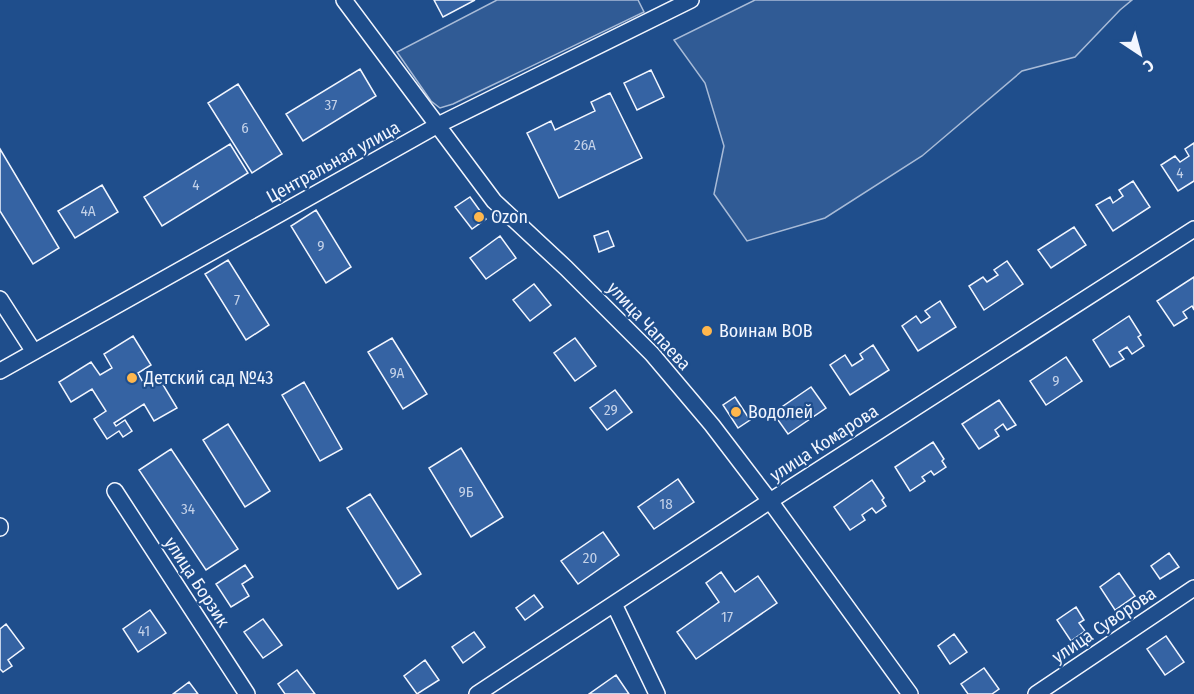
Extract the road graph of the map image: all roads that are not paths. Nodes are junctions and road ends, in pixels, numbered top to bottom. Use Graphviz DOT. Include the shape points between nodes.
graph roads {
  1 [pos="344,0"];
  2 [pos="691,0"];
  3 [pos="438,125"];
  4 [pos="1194,229"];
  5 [pos="0,299"];
  6 [pos="34,352"];
  7 [pos="0,371"];
  8 [pos="115,491"];
  9 [pos="770,501"];
  10 [pos="1194,588"];
  11 [pos="615,604"];
  12 [pos="247,694"];
  13 [pos="477,694"];
  14 [pos="657,694"];
  15 [pos="910,694"];
  16 [pos="1036,694"];
  1 -- 3 [label="street, улица Чапаева"];
  2 -- 3 [label="street, Центральная улица"];
  3 -- 6 [label="street, Центральная улица"];
  3 -- 9 [label="street, улица Чапаева" via="494,201 652,354"];
  4 -- 9 [label="street, улица Комарова"];
  5 -- 6 [label="street"];
  6 -- 7 [label="street, Центральная улица"];
  8 -- 12 [label="street, улица Борзик"];
  9 -- 11 [label="street, улица Комарова"];
  9 -- 15 [label="street, улица Чапаева"];
  10 -- 16 [label="street, улица Суворова"];
  11 -- 13 [label="street, улица Комарова"];
  11 -- 14 [label="street"];
}
